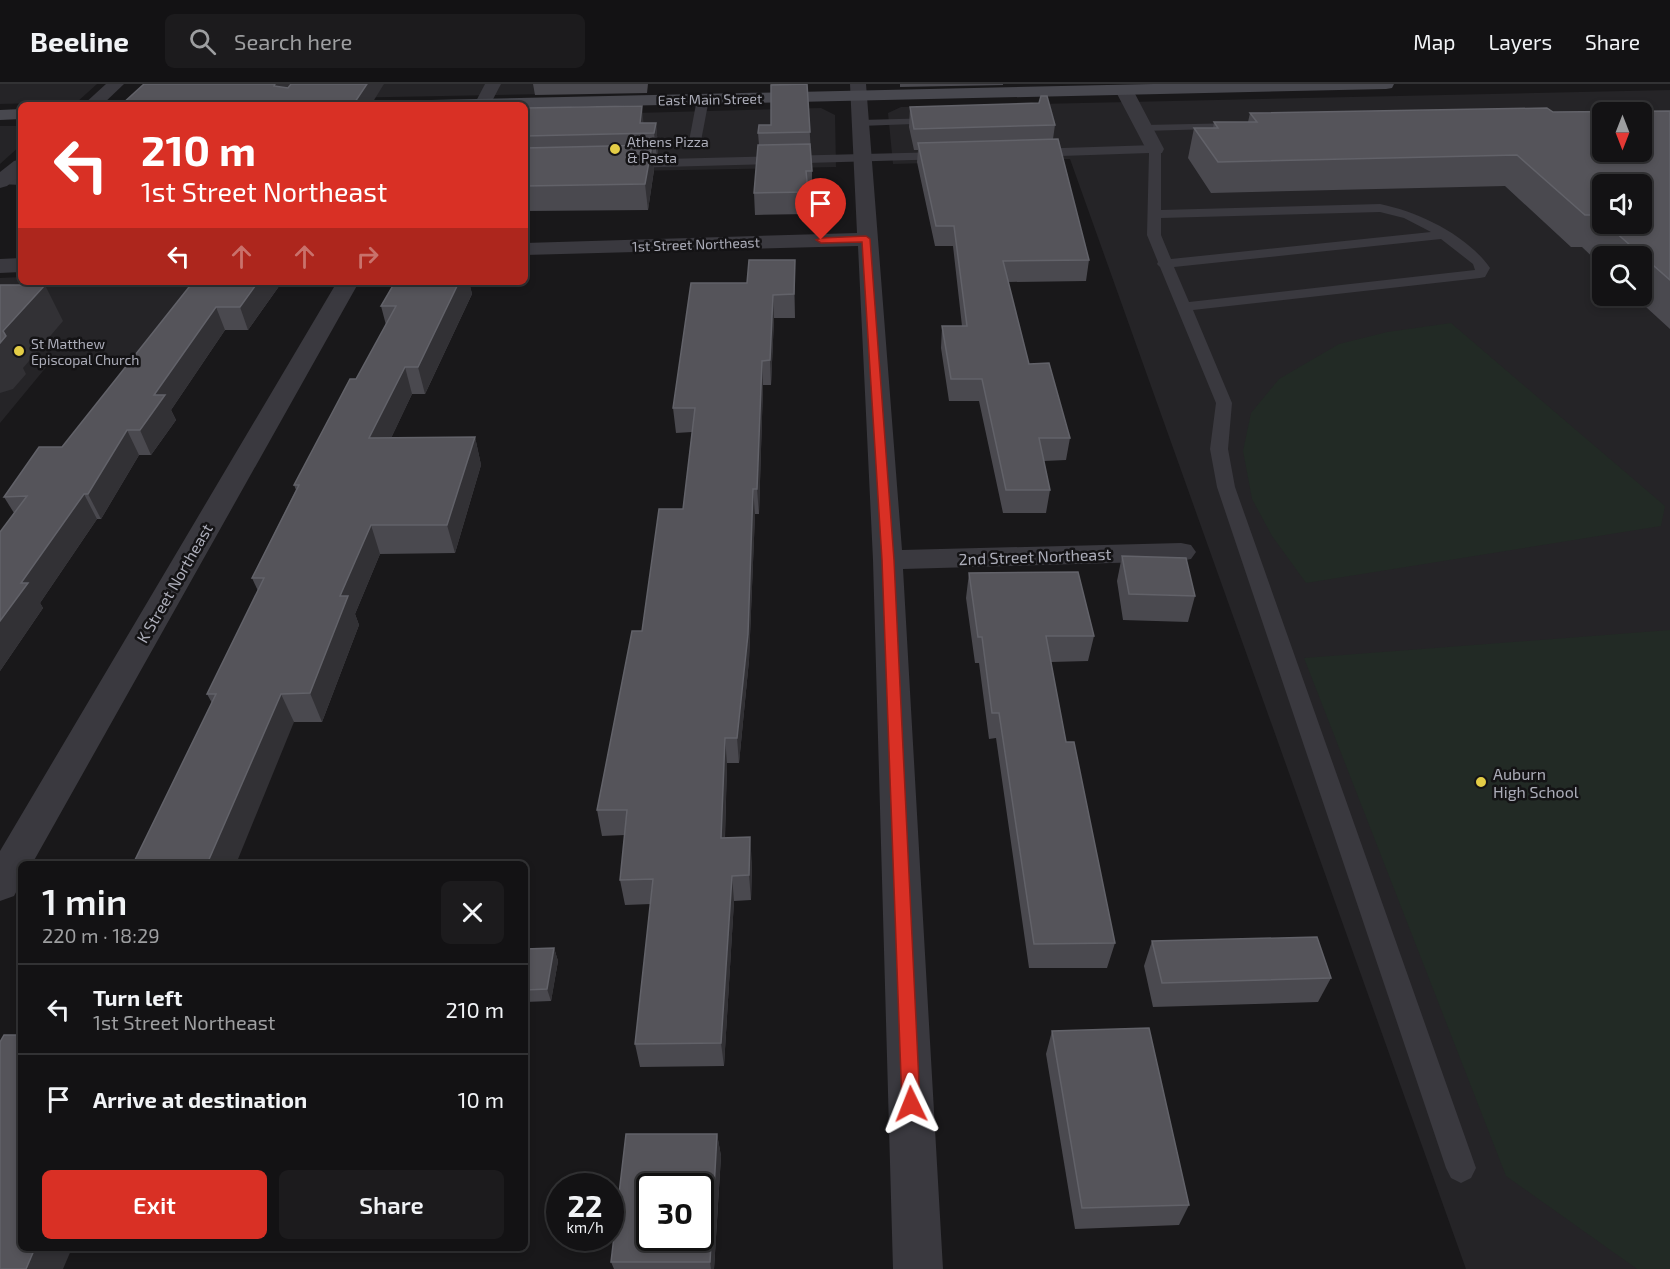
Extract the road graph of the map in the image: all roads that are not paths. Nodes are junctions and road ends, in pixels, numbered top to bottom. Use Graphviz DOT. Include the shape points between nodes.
graph roads {
  1 [pos="116,84"];
  2 [pos="493,84"];
  3 [pos="1379,84"];
  4 [pos="1386,84"];
  5 [pos="1206,86"];
  6 [pos="1050,88"];
  7 [pos="1124,90"];
  8 [pos="703,99"];
  9 [pos="859,101"];
  10 [pos="95,102"];
  11 [pos="483,102"];
  12 [pos="528,106"];
  13 [pos="18,114"];
  14 [pos="0,115"];
  15 [pos="943,121"];
  16 [pos="1249,125"];
  17 [pos="1144,128"];
  18 [pos="695,141"];
  19 [pos="1155,149"];
  20 [pos="1014,154"];
  21 [pos="956,155"];
  22 [pos="862,158"];
  23 [pos="606,165"];
  24 [pos="1154,214"];
  25 [pos="1442,235"];
  26 [pos="866,239"];
  27 [pos="528,249"];
  28 [pos="1164,264"];
  29 [pos="18,265"];
  30 [pos="0,266"];
  31 [pos="346,285"];
  32 [pos="1183,308"];
  33 [pos="1181,552"];
  34 [pos="888,560"];
  35 [pos="0,885"];
  36 [pos="1461,1168"];
  37 [pos="918,1269"];
  1 -- 10 [label="street"];
  2 -- 11 [label="street"];
  3 -- 4 [label="main road, East Main Street"];
  3 -- 5 [label="main road, East Main Street"];
  5 -- 7 [label="main road, East Main Street"];
  6 -- 7 [label="main road, East Main Street"];
  6 -- 9 [label="main road, East Main Street" via="994,97"];
  7 -- 17 [label="street"];
  8 -- 9 [label="main road, East Main Street"];
  8 -- 12 [label="main road, East Main Street" via="595,110"];
  8 -- 18 [label="lane"];
  9 -- 15 [label="lane"];
  9 -- 22 [label="street"];
  13 -- 14 [label="main road"];
  16 -- 17 [label="lane"];
  17 -- 19 [label="street"];
  19 -- 20 [label="lane"];
  19 -- 24 [label="lane"];
  21 -- 22 [label="lane"];
  22 -- 23 [label="lane"];
  22 -- 26 [label="street"];
  24 -- 25 [label="lane" via="1380,208 1402,211 1423,220"];
  24 -- 28 [label="lane" via="1154,235"];
  25 -- 28 [label="lane"];
  25 -- 32 [label="lane" via="1478,261 1483,268 1480,274"];
  26 -- 27 [label="street, 1st Street Northeast"];
  26 -- 34 [label="street"];
  28 -- 32 [label="lane"];
  29 -- 30 [label="street"];
  31 -- 35 [label="street, K Street Northeast"];
  32 -- 36 [label="lane" via="1224,403 1219,449 1226,487"];
  33 -- 34 [label="street, 2nd Street Northeast"];
  34 -- 37 [label="street"];
}
